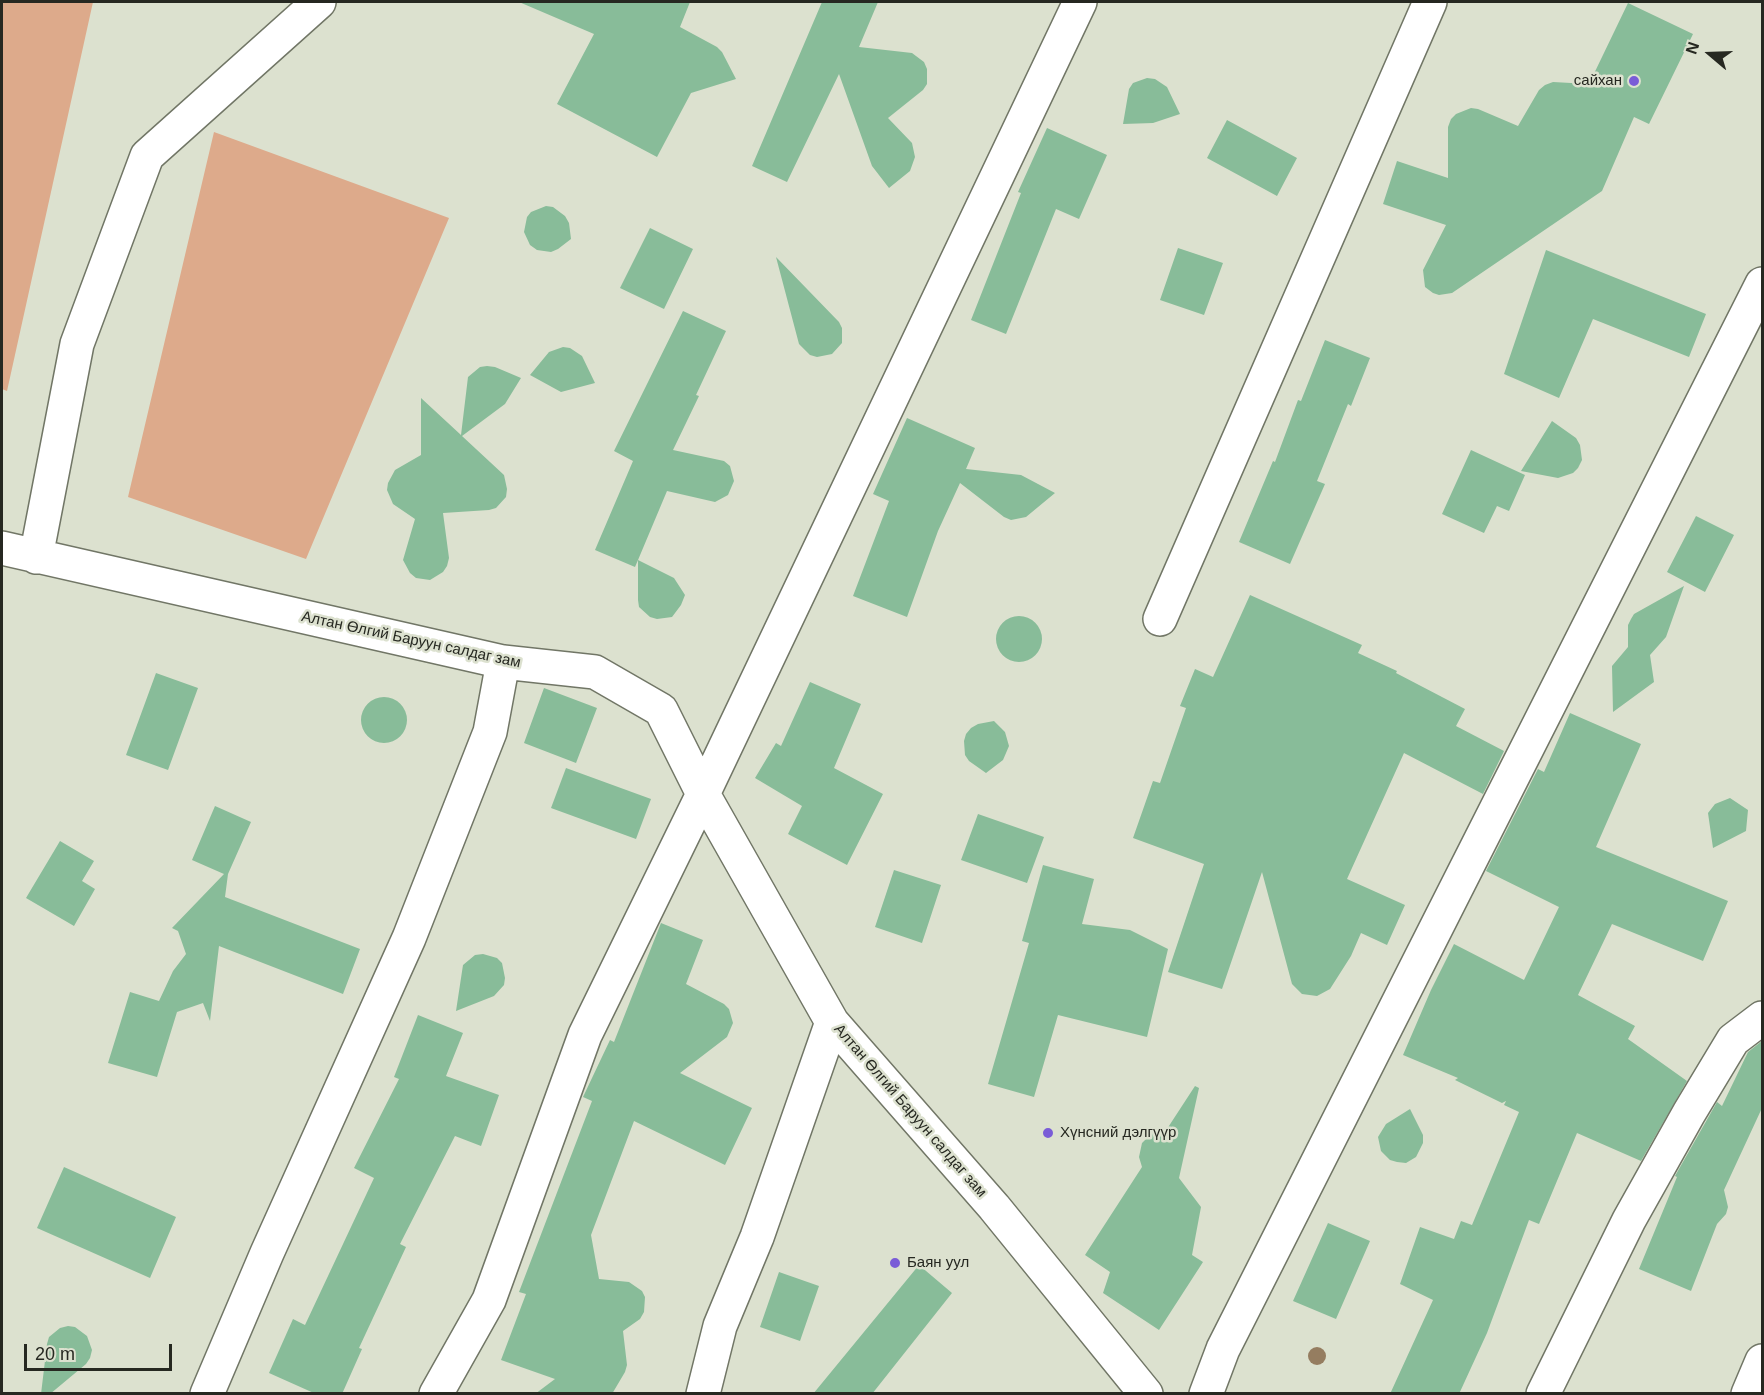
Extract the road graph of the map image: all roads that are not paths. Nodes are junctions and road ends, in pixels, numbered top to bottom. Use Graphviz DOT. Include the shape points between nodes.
graph roads {
  1 [pos="319,2"];
  2 [pos="1080,2"];
  3 [pos="1430,2"];
  4 [pos="1762,284"];
  5 [pos="2,548"];
  6 [pos="36,557"];
  7 [pos="1160,619"];
  8 [pos="503,662"];
  9 [pos="703,794"];
  10 [pos="1762,1018"];
  11 [pos="832,1022"];
  12 [pos="1762,1362"];
  13 [pos="207,1394"];
  14 [pos="436,1394"];
  15 [pos="703,1394"];
  16 [pos="1146,1394"];
  17 [pos="1206,1394"];
  18 [pos="1543,1394"];
  19 [pos="1748,1394"];
  1 -- 6 [label="street" via="147,156 77,344"];
  2 -- 9 [label="street"];
  3 -- 7 [label="street"];
  4 -- 17 [label="street" via="1223,1349"];
  5 -- 6 [label="street, Алтан Өлгий Баруун салдаг зам"];
  6 -- 8 [label="street, Алтан Өлгий Баруун салдаг зам"];
  8 -- 9 [label="street, Алтан Өлгий Баруун салдаг зам" via="595,672 662,710"];
  8 -- 13 [label="street" via="490,732 409,938"];
  9 -- 11 [label="street, Алтан Өлгий Баруун салдаг зам"];
  9 -- 14 [label="street" via="585,1035 489,1300"];
  10 -- 18 [label="street" via="1733,1040 1689,1113 1629,1220"];
  11 -- 15 [label="street" via="757,1237 720,1326"];
  11 -- 16 [label="street, Алтан Өлгий Баруун салдаг зам" via="994,1207"];
  12 -- 19 [label="street"];
}
